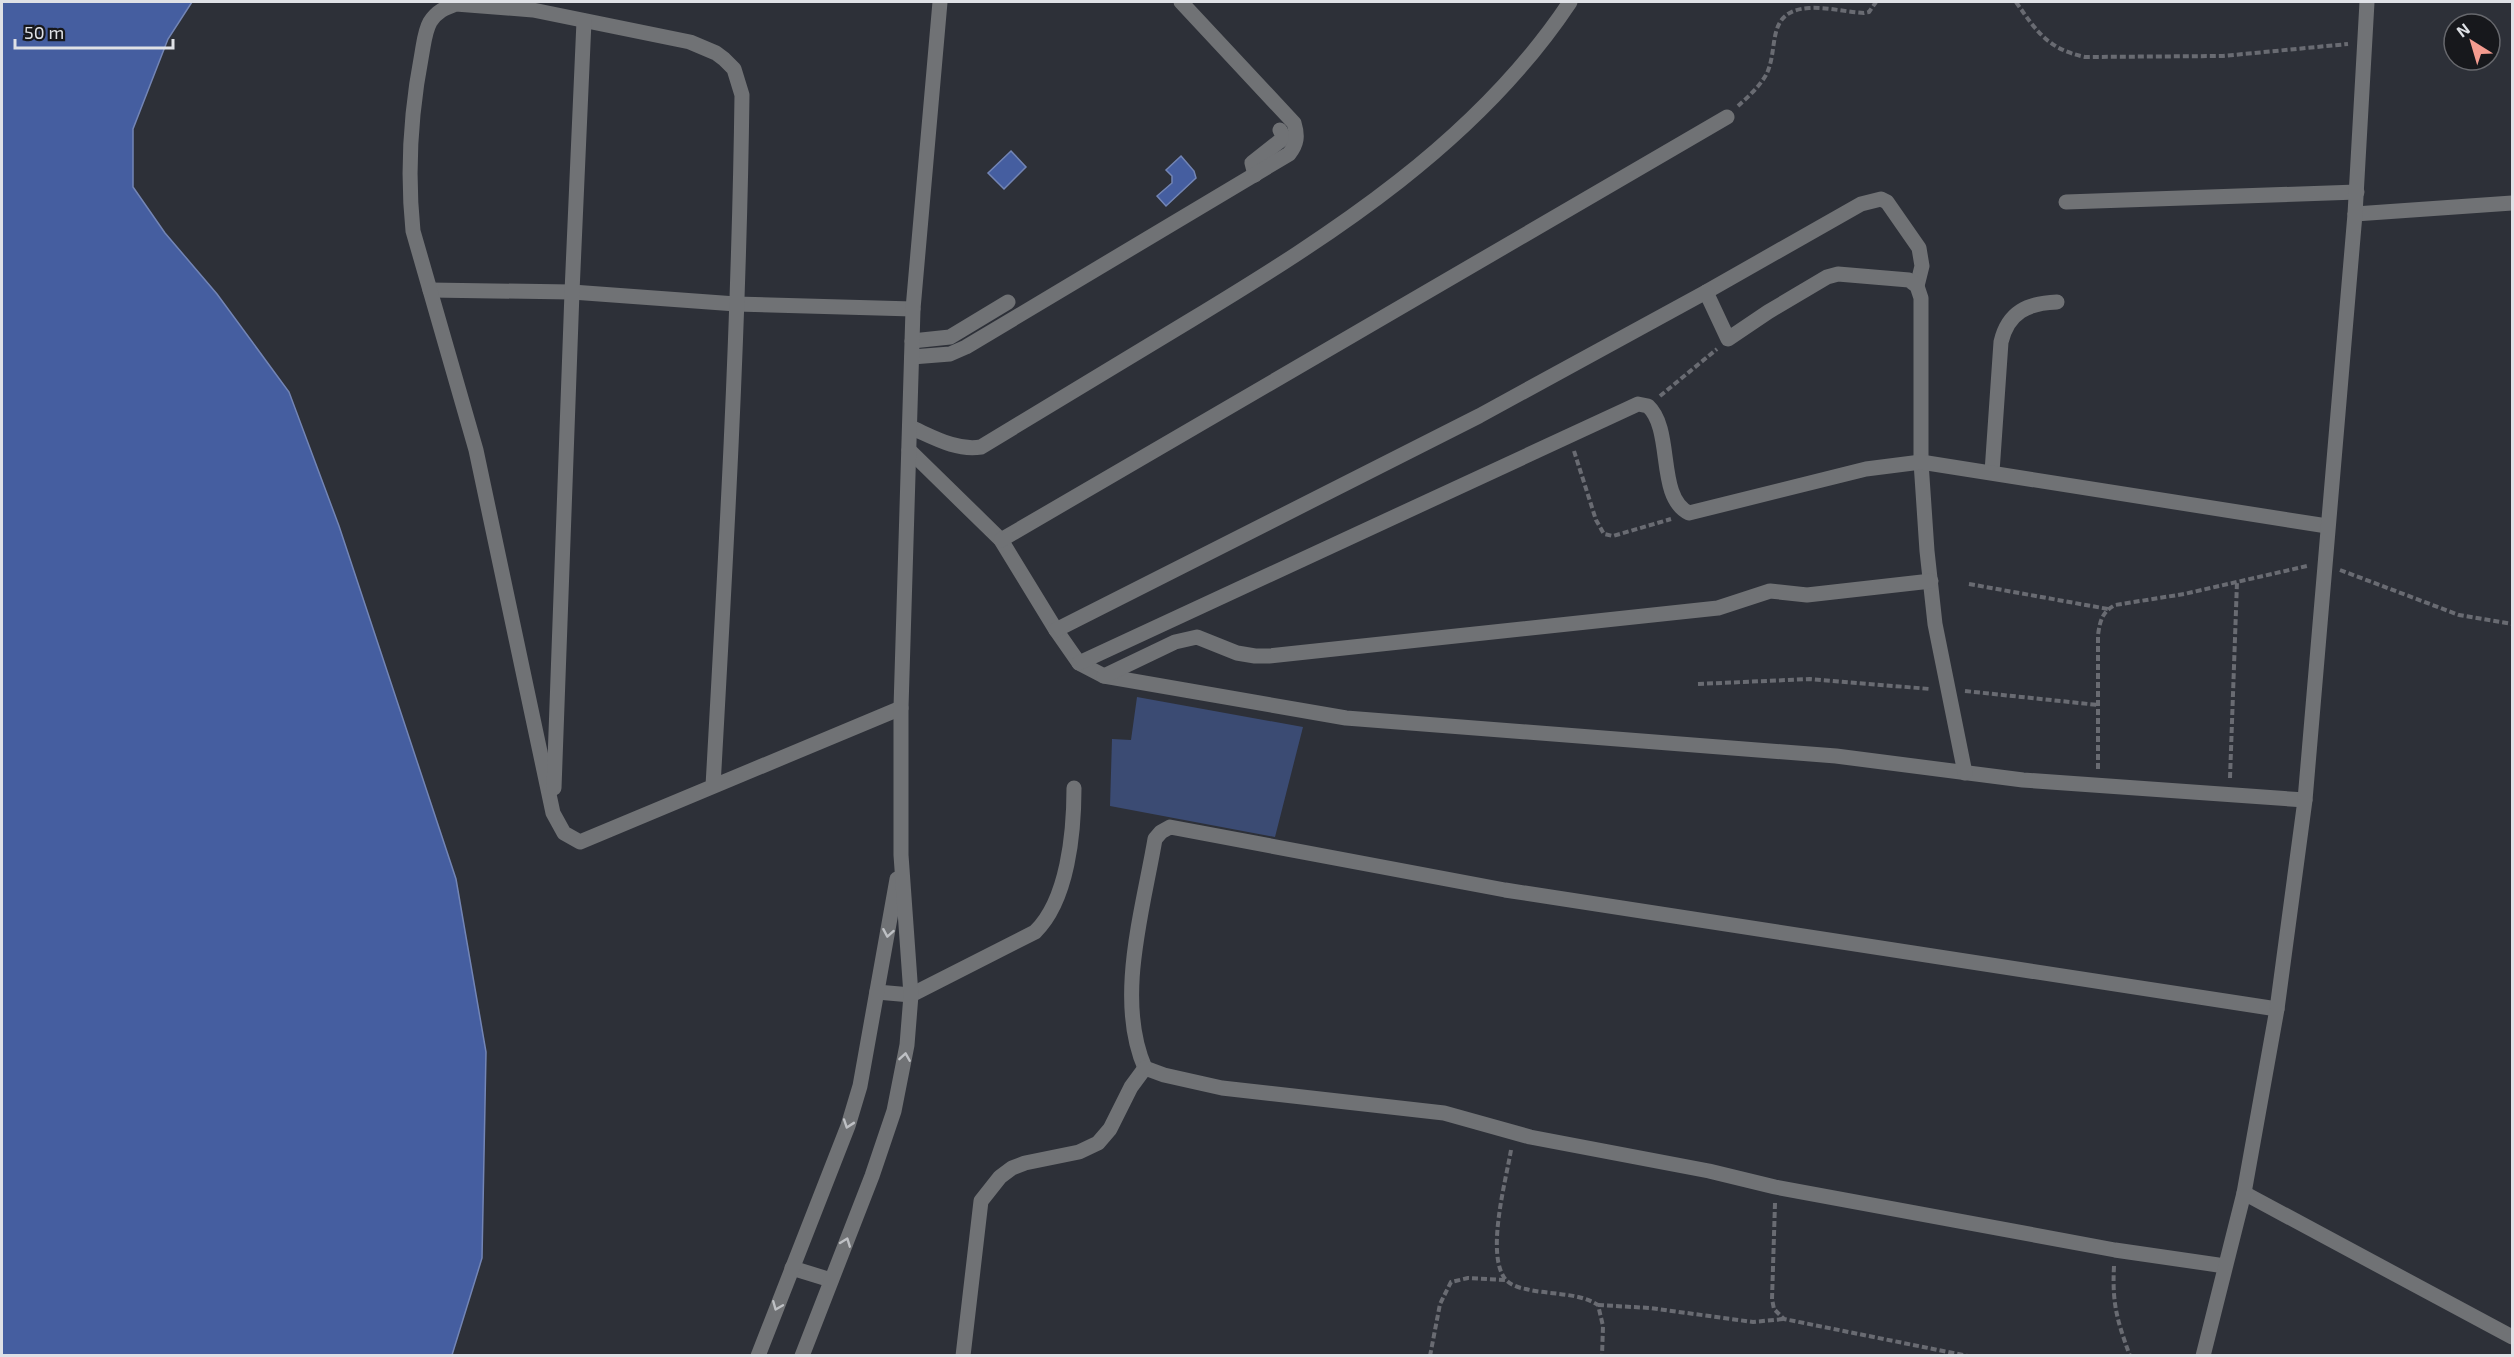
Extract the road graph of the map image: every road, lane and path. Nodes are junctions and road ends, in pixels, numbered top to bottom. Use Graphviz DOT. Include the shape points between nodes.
graph roads {
  1 [pos="940,2"];
  2 [pos="1180,2"];
  3 [pos="1570,2"];
  4 [pos="1876,2"];
  5 [pos="2016,2"];
  6 [pos="2367,2"];
  7 [pos="584,21"];
  8 [pos="2365,42"];
  9 [pos="1727,117"];
  10 [pos="1280,130"];
  11 [pos="1255,175"];
  12 [pos="2357,192"];
  13 [pos="2066,202"];
  14 [pos="2512,203"];
  15 [pos="2355,214"];
  16 [pos="1917,286"];
  17 [pos="430,290"];
  18 [pos="572,292"];
  19 [pos="1706,292"];
  20 [pos="1008,302"];
  21 [pos="2057,302"];
  22 [pos="736,304"];
  23 [pos="913,309"];
  24 [pos="1728,339"];
  25 [pos="912,341"];
  26 [pos="912,357"];
  27 [pos="1648,406"];
  28 [pos="910,427"];
  29 [pos="1569,435"];
  30 [pos="909,450"];
  31 [pos="1922,462"];
  32 [pos="1992,472"];
  33 [pos="1689,513"];
  34 [pos="2327,526"];
  35 [pos="1001,540"];
  36 [pos="2324,563"];
  37 [pos="1931,581"];
  38 [pos="2237,581"];
  39 [pos="1969,584"];
  40 [pos="2108,609"];
  41 [pos="2512,624"];
  42 [pos="1056,630"];
  43 [pos="1079,663"];
  44 [pos="1104,676"];
  45 [pos="1698,684"];
  46 [pos="1949,690"];
  47 [pos="2098,705"];
  48 [pos="901,708"];
  49 [pos="1965,772"];
  50 [pos="2098,785"];
  51 [pos="713,786"];
  52 [pos="1074,788"];
  53 [pos="2229,794"];
  54 [pos="2305,800"];
  55 [pos="553,813"];
  56 [pos="901,855"];
  57 [pos="877,992"];
  58 [pos="911,995"];
  59 [pos="2277,1009"];
  60 [pos="1145,1068"];
  61 [pos="1514,1132"];
  62 [pos="1775,1187"];
  63 [pos="2244,1193"];
  64 [pos="2115,1250"];
  65 [pos="2225,1266"];
  66 [pos="792,1268"];
  67 [pos="831,1280"];
  68 [pos="1505,1280"];
  69 [pos="1598,1305"];
  70 [pos="1785,1319"];
  71 [pos="2512,1337"];
  72 [pos="758,1356"];
  73 [pos="802,1356"];
  74 [pos="963,1356"];
  75 [pos="1430,1356"];
  76 [pos="1602,1356"];
  77 [pos="1968,1356"];
  78 [pos="2130,1356"];
  79 [pos="2203,1356"];
  1 -- 23 [label="street"];
  2 -- 11 [label="street" via="1294,123 1295,147"];
  3 -- 28 [label="street" via="1508,80 1433,154 1374,201 1279,266 981,447 957,447"];
  4 -- 9 [label="path" via="1864,13 1808,8 1793,11 1776,27 1766,74"];
  5 -- 8 [label="path" via="2038,34 2068,53 2085,57 2223,57"];
  6 -- 8 [label="street"];
  7 -- 17 [label="street" via="533,10 456,4 438,12 430,22 417,78 410,203 412,231"];
  7 -- 18 [label="street"];
  7 -- 22 [label="street" via="690,42 716,52 734,69 742,95"];
  8 -- 12 [label="street"];
  9 -- 35 [label="street"];
  10 -- 11 [label="street" via="1281,140 1252,163"];
  11 -- 26 [label="street" via="966,347 950,354"];
  12 -- 13 [label="street"];
  12 -- 15 [label="street"];
  14 -- 15 [label="street"];
  15 -- 34 [label="street"];
  16 -- 19 [label="street" via="1922,266 1919,248 1887,202 1873,199"];
  16 -- 24 [label="street" via="1909,280 1838,274 1827,277"];
  16 -- 31 [label="street" via="1921,298"];
  17 -- 18 [label="street"];
  17 -- 55 [label="street" via="476,450"];
  18 -- 22 [label="street"];
  18 -- 55 [label="street"];
  19 -- 24 [label="street"];
  19 -- 42 [label="street" via="1479,416"];
  20 -- 25 [label="street" via="950,337"];
  21 -- 32 [label="street" via="2039,303 2022,310 2004,328"];
  22 -- 23 [label="street"];
  22 -- 51 [label="street"];
  23 -- 25 [label="street"];
  24 -- 27 [label="path"];
  25 -- 26 [label="street"];
  26 -- 28 [label="street"];
  27 -- 29 [label="street" via="1638,404"];
  27 -- 33 [label="street" via="1656,416 1677,504"];
  28 -- 30 [label="street"];
  29 -- 33 [label="path" via="1604,534 1613,536"];
  29 -- 43 [label="street"];
  30 -- 35 [label="street"];
  30 -- 48 [label="street"];
  31 -- 32 [label="street"];
  31 -- 33 [label="street" via="1866,469"];
  31 -- 37 [label="street"];
  32 -- 34 [label="street"];
  34 -- 36 [label="street"];
  35 -- 42 [label="street"];
  36 -- 38 [label="path"];
  36 -- 41 [label="path" via="2459,615"];
  36 -- 54 [label="street"];
  37 -- 44 [label="street" via="1807,595 1770,591 1718,608 1269,656 1238,652 1197,637 1175,642"];
  37 -- 46 [label="street" via="1935,624"];
  38 -- 40 [label="path"];
  38 -- 53 [label="path"];
  39 -- 40 [label="path"];
  40 -- 47 [label="path" via="2098,635"];
  42 -- 43 [label="street"];
  43 -- 44 [label="street"];
  44 -- 49 [label="street" via="1346,718 1836,756"];
  45 -- 46 [label="path" via="1810,679"];
  46 -- 47 [label="path"];
  46 -- 49 [label="street"];
  47 -- 50 [label="path"];
  48 -- 51 [label="street"];
  48 -- 56 [label="street"];
  49 -- 50 [label="street"];
  50 -- 53 [label="street"];
  51 -- 55 [label="street" via="580,842 564,834"];
  52 -- 58 [label="street" via="1074,817 1063,877 1047,920 1035,932"];
  53 -- 54 [label="street"];
  54 -- 59 [label="street"];
  56 -- 57 [label="street, one-way"];
  56 -- 58 [label="street"];
  57 -- 58 [label="street"];
  57 -- 66 [label="street, one-way" via="860,1086 848,1126"];
  67 -- 58 [label="street, one-way" via="894,1111"];
  59 -- 60 [label="street" via="1505,890 1170,827 1155,839 1132,971 1133,1031"];
  59 -- 63 [label="street"];
  60 -- 61 [label="street" via="1222,1088 1444,1113"];
  60 -- 74 [label="street" via="1098,1143 1078,1152 1012,1168 981,1201"];
  61 -- 62 [label="street"];
  61 -- 68 [label="path" via="1495,1242 1499,1269"];
  62 -- 64 [label="street"];
  62 -- 70 [label="path" via="1772,1299 1774,1309"];
  63 -- 65 [label="street"];
  63 -- 71 [label="street"];
  64 -- 65 [label="street"];
  64 -- 78 [label="path" via="2112,1295"];
  65 -- 79 [label="street"];
  66 -- 67 [label="street"];
  66 -- 72 [label="street, one-way"];
  67 -- 73 [label="street"];
  68 -- 69 [label="path" via="1511,1285"];
  68 -- 75 [label="path" via="1468,1278 1451,1282 1440,1304"];
  69 -- 70 [label="path" via="1753,1322"];
  69 -- 76 [label="path" via="1603,1326"];
  70 -- 77 [label="path"];
}
